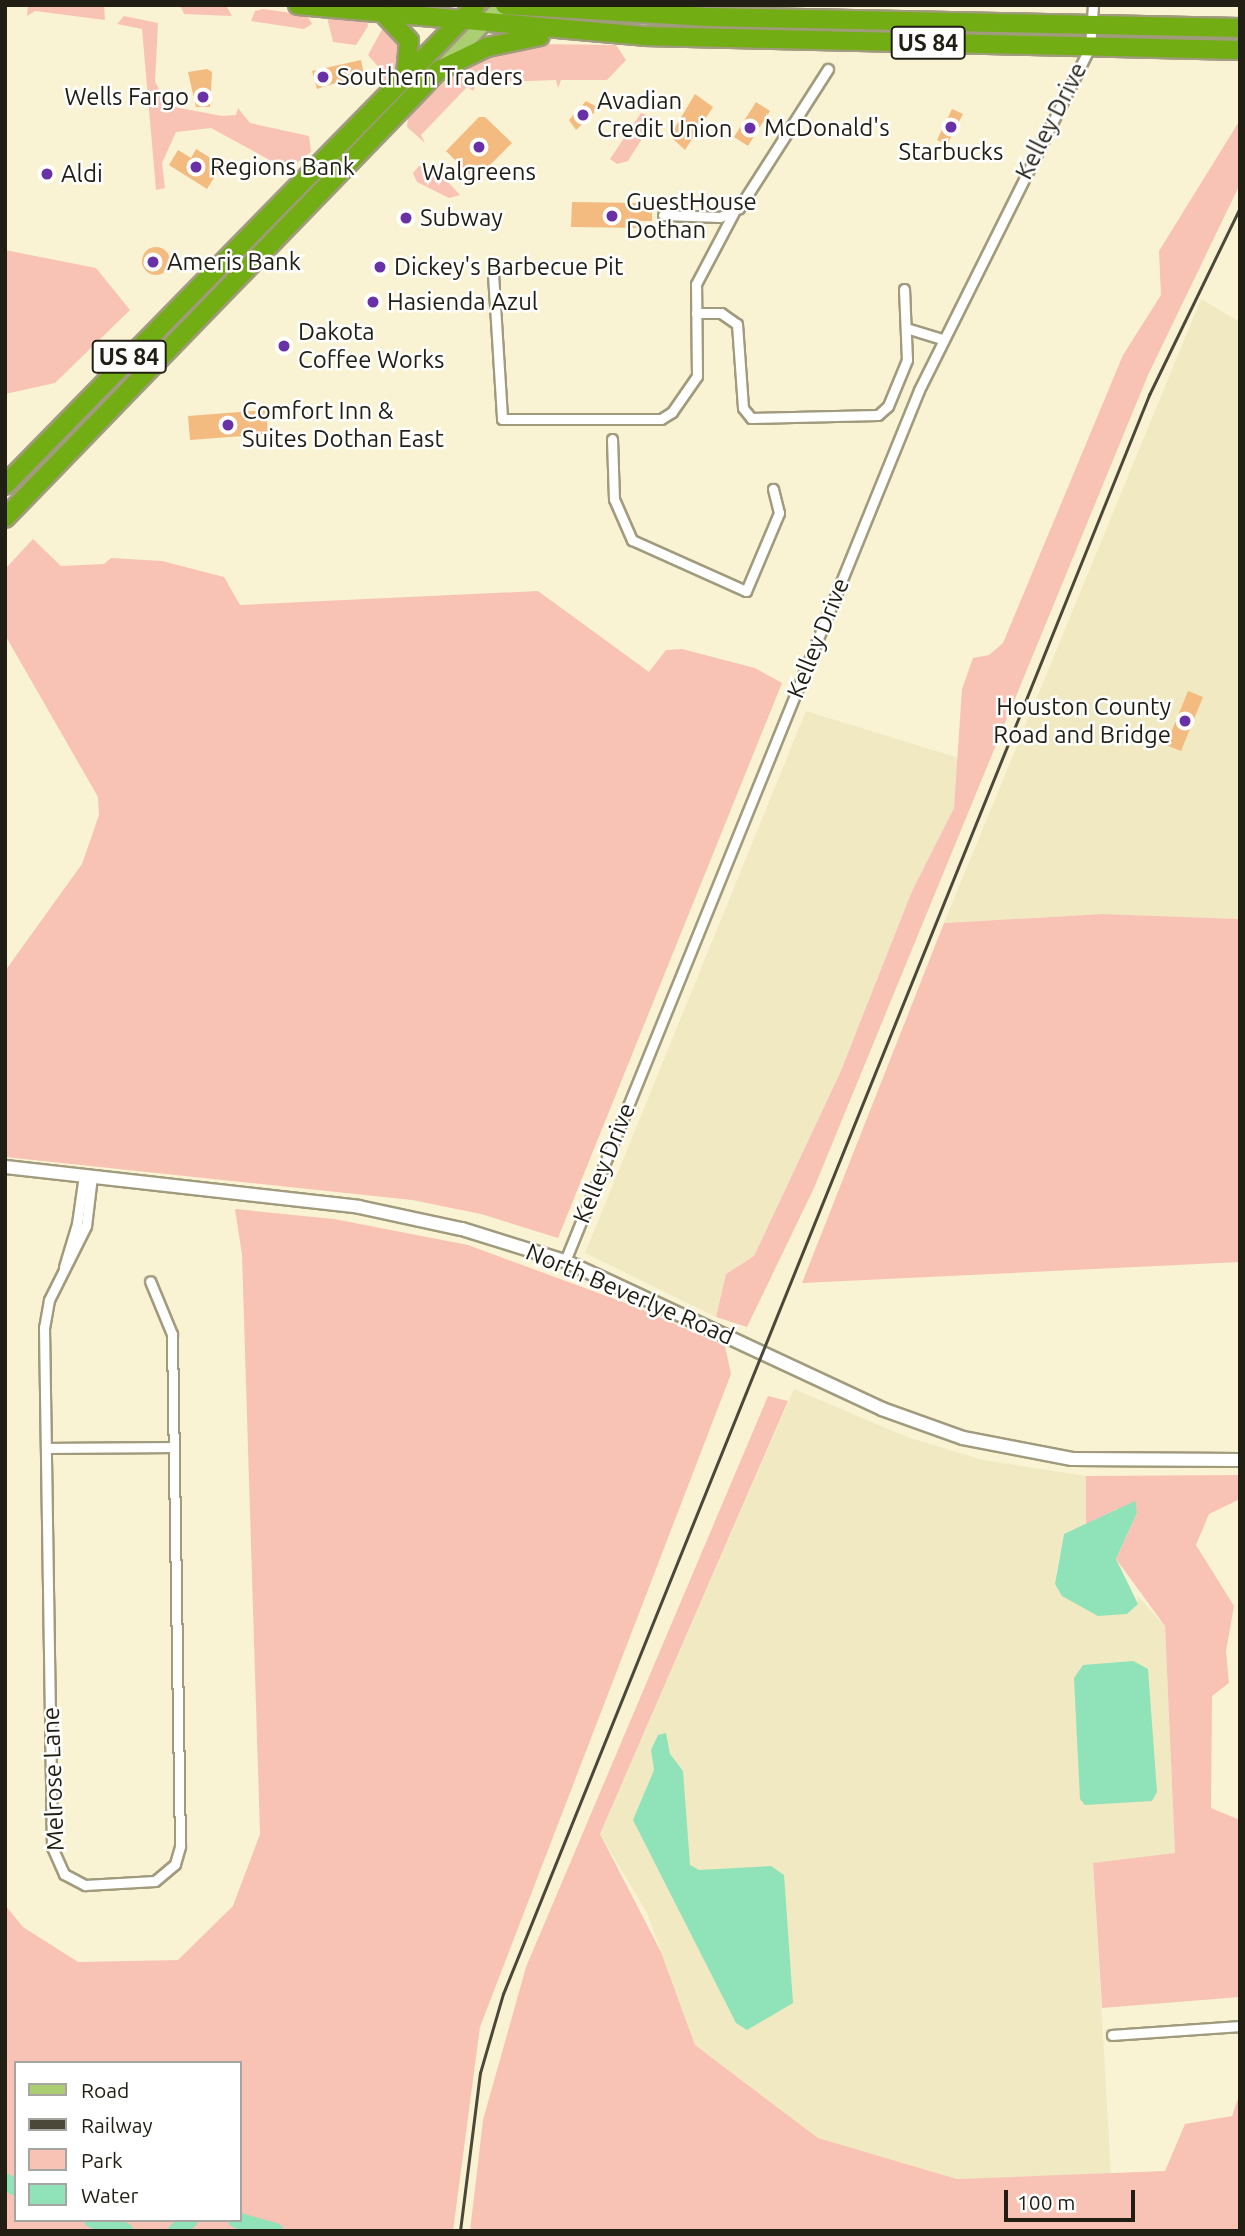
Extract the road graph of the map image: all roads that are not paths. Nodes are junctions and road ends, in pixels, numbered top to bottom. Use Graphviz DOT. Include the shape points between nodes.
graph roads {
  1 [pos="298,5"];
  2 [pos="476,5"];
  3 [pos="504,5"];
  4 [pos="1093,5"];
  5 [pos="579,8"];
  6 [pos="853,14"];
  7 [pos="386,16"];
  8 [pos="765,18"];
  9 [pos="459,23"];
  10 [pos="483,25"];
  11 [pos="1093,25"];
  12 [pos="1240,28"];
  13 [pos="557,32"];
  14 [pos="762,40"];
  15 [pos="853,41"];
  16 [pos="1090,47"];
  17 [pos="1240,50"];
  18 [pos="828,69"];
  19 [pos="439,70"];
  20 [pos="406,73"];
  21 [pos="734,212"];
  22 [pos="663,215"];
  23 [pos="493,274"];
  24 [pos="904,289"];
  25 [pos="696,313"];
  26 [pos="906,328"];
  27 [pos="942,339"];
  28 [pos="612,439"];
  29 [pos="5,485"];
  30 [pos="773,489"];
  31 [pos="5,518"];
  32 [pos="5,1167"];
  33 [pos="88,1176"];
  34 [pos="565,1261"];
  35 [pos="150,1281"];
  36 [pos="174,1447"];
  37 [pos="46,1448"];
  38 [pos="1240,1460"];
  39 [pos="1240,2026"];
  40 [pos="1112,2035"];
  1 -- 7 [label="highway"];
  2 -- 9 [label="highway, US 84"];
  3 -- 5 [label="highway, US 84"];
  3 -- 10 [label="main road"];
  4 -- 11 [label="street, Kelley Drive"];
  5 -- 8 [label="highway, US 84"];
  6 -- 8 [label="highway, US 84"];
  6 -- 11 [label="highway, US 84"];
  6 -- 15 [label="highway"];
  7 -- 9 [label="highway"];
  7 -- 20 [label="highway" via="409,41"];
  8 -- 14 [label="highway"];
  9 -- 10 [label="highway"];
  9 -- 20 [label="highway, US 84"];
  10 -- 13 [label="highway"];
  10 -- 19 [label="main road"];
  11 -- 12 [label="highway, US 84"];
  11 -- 16 [label="street, Kelley Drive"];
  13 -- 14 [label="highway, US 84"];
  13 -- 19 [label="highway, US 84" via="487,47"];
  14 -- 15 [label="highway, US 84"];
  15 -- 16 [label="highway, US 84"];
  16 -- 17 [label="highway, US 84"];
  16 -- 27 [label="street, Kelley Drive"];
  18 -- 21 [label="street"];
  19 -- 31 [label="highway, US 84"];
  20 -- 29 [label="highway, US 84"];
  21 -- 22 [label="street"];
  21 -- 25 [label="street" via="700,271"];
  23 -- 25 [label="street" via="497,409 505,421 667,416 697,376"];
  24 -- 26 [label="street"];
  25 -- 26 [label="street" via="721,313 737,324 743,408 751,418 882,413 907,360"];
  26 -- 27 [label="street"];
  27 -- 34 [label="street, Kelley Drive"];
  28 -- 30 [label="street" via="614,499 632,540 746,591 779,513"];
  32 -- 33 [label="street, North Beverlye Road"];
  33 -- 34 [label="street, North Beverlye Road" via="389,1212"];
  33 -- 37 [label="street, Melrose Lane" via="77,1224 44,1318"];
  34 -- 38 [label="street, North Beverlye Road" via="882,1409 963,1438 1072,1459"];
  35 -- 36 [label="street, Melrose Lane" via="171,1328"];
  36 -- 37 [label="street"];
  36 -- 37 [label="street, Melrose Lane" via="179,1852 171,1870 155,1881 91,1886 64,1874 52,1847"];
  39 -- 40 [label="street"];
}
